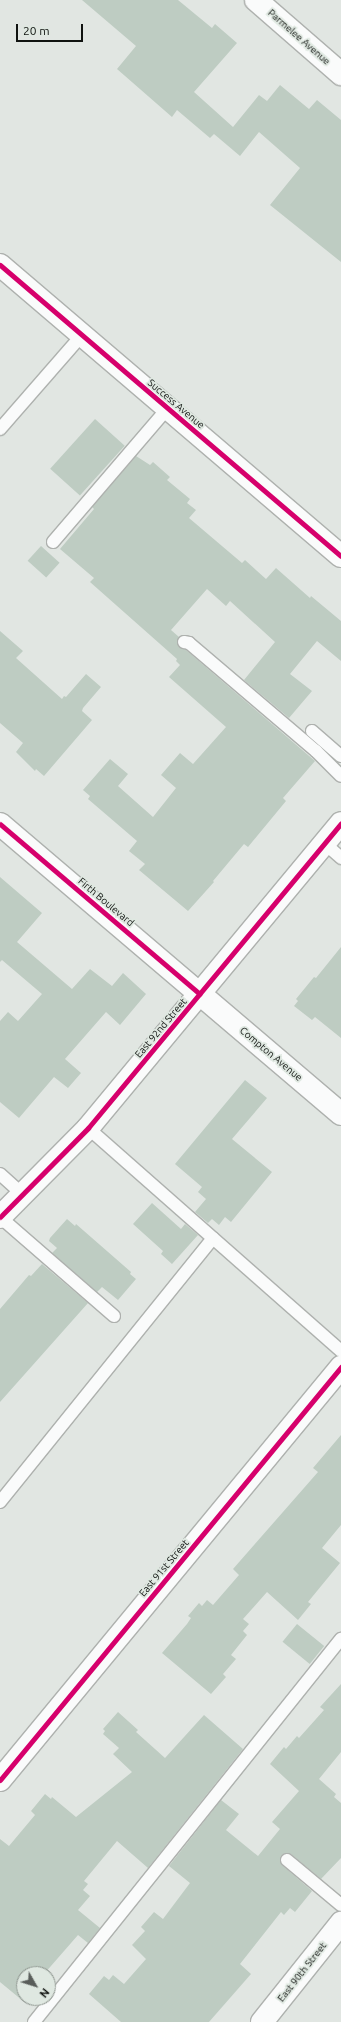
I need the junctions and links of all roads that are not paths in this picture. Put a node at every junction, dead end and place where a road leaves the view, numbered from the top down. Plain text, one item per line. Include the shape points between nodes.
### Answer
1 (256, 0) edge
2 (341, 74) edge
3 (0, 265) edge
4 (82, 335) junction
5 (167, 409) junction
6 (0, 429) edge
7 (53, 542) dead end
8 (341, 556) edge
9 (184, 642) dead end
10 (312, 731) dead end
11 (341, 756) edge
12 (341, 776) edge
13 (341, 823) edge
14 (0, 824) edge
15 (324, 843) junction
16 (341, 858) edge
17 (200, 994) junction
18 (341, 1114) edge
19 (88, 1128) junction
20 (0, 1174) edge
21 (23, 1194) junction
22 (0, 1217) edge
23 (213, 1238) junction
24 (114, 1316) dead end
25 (341, 1351) edge
26 (341, 1367) edge
27 (0, 1502) edge
28 (341, 1639) edge
29 (0, 1780) edge
30 (287, 1860) dead end
31 (341, 1905) edge
32 (341, 1923) edge
33 (34, 2022) edge
34 (262, 2022) edge

1 - 2 street, Parmelee Avenue
3 - 4 street, Success Avenue
4 - 5 street, Success Avenue
4 - 6 lane
5 - 7 lane
5 - 8 street, Success Avenue
9 - 12 lane via 189,642 316,751
10 - 11 lane
13 - 15 street, East 92nd Street
14 - 17 street, Firth Boulevard
15 - 16 lane
15 - 17 street, East 92nd Street
17 - 18 street, Compton Avenue
17 - 19 street, East 92nd Street
19 - 21 street, East 92nd Street
19 - 23 lane
20 - 21 lane
21 - 22 street, East 92nd Street
22 - 24 lane
23 - 25 lane
23 - 27 lane
26 - 29 street, East 91st Street
28 - 33 lane
30 - 31 lane
32 - 34 street, East 90th Street

